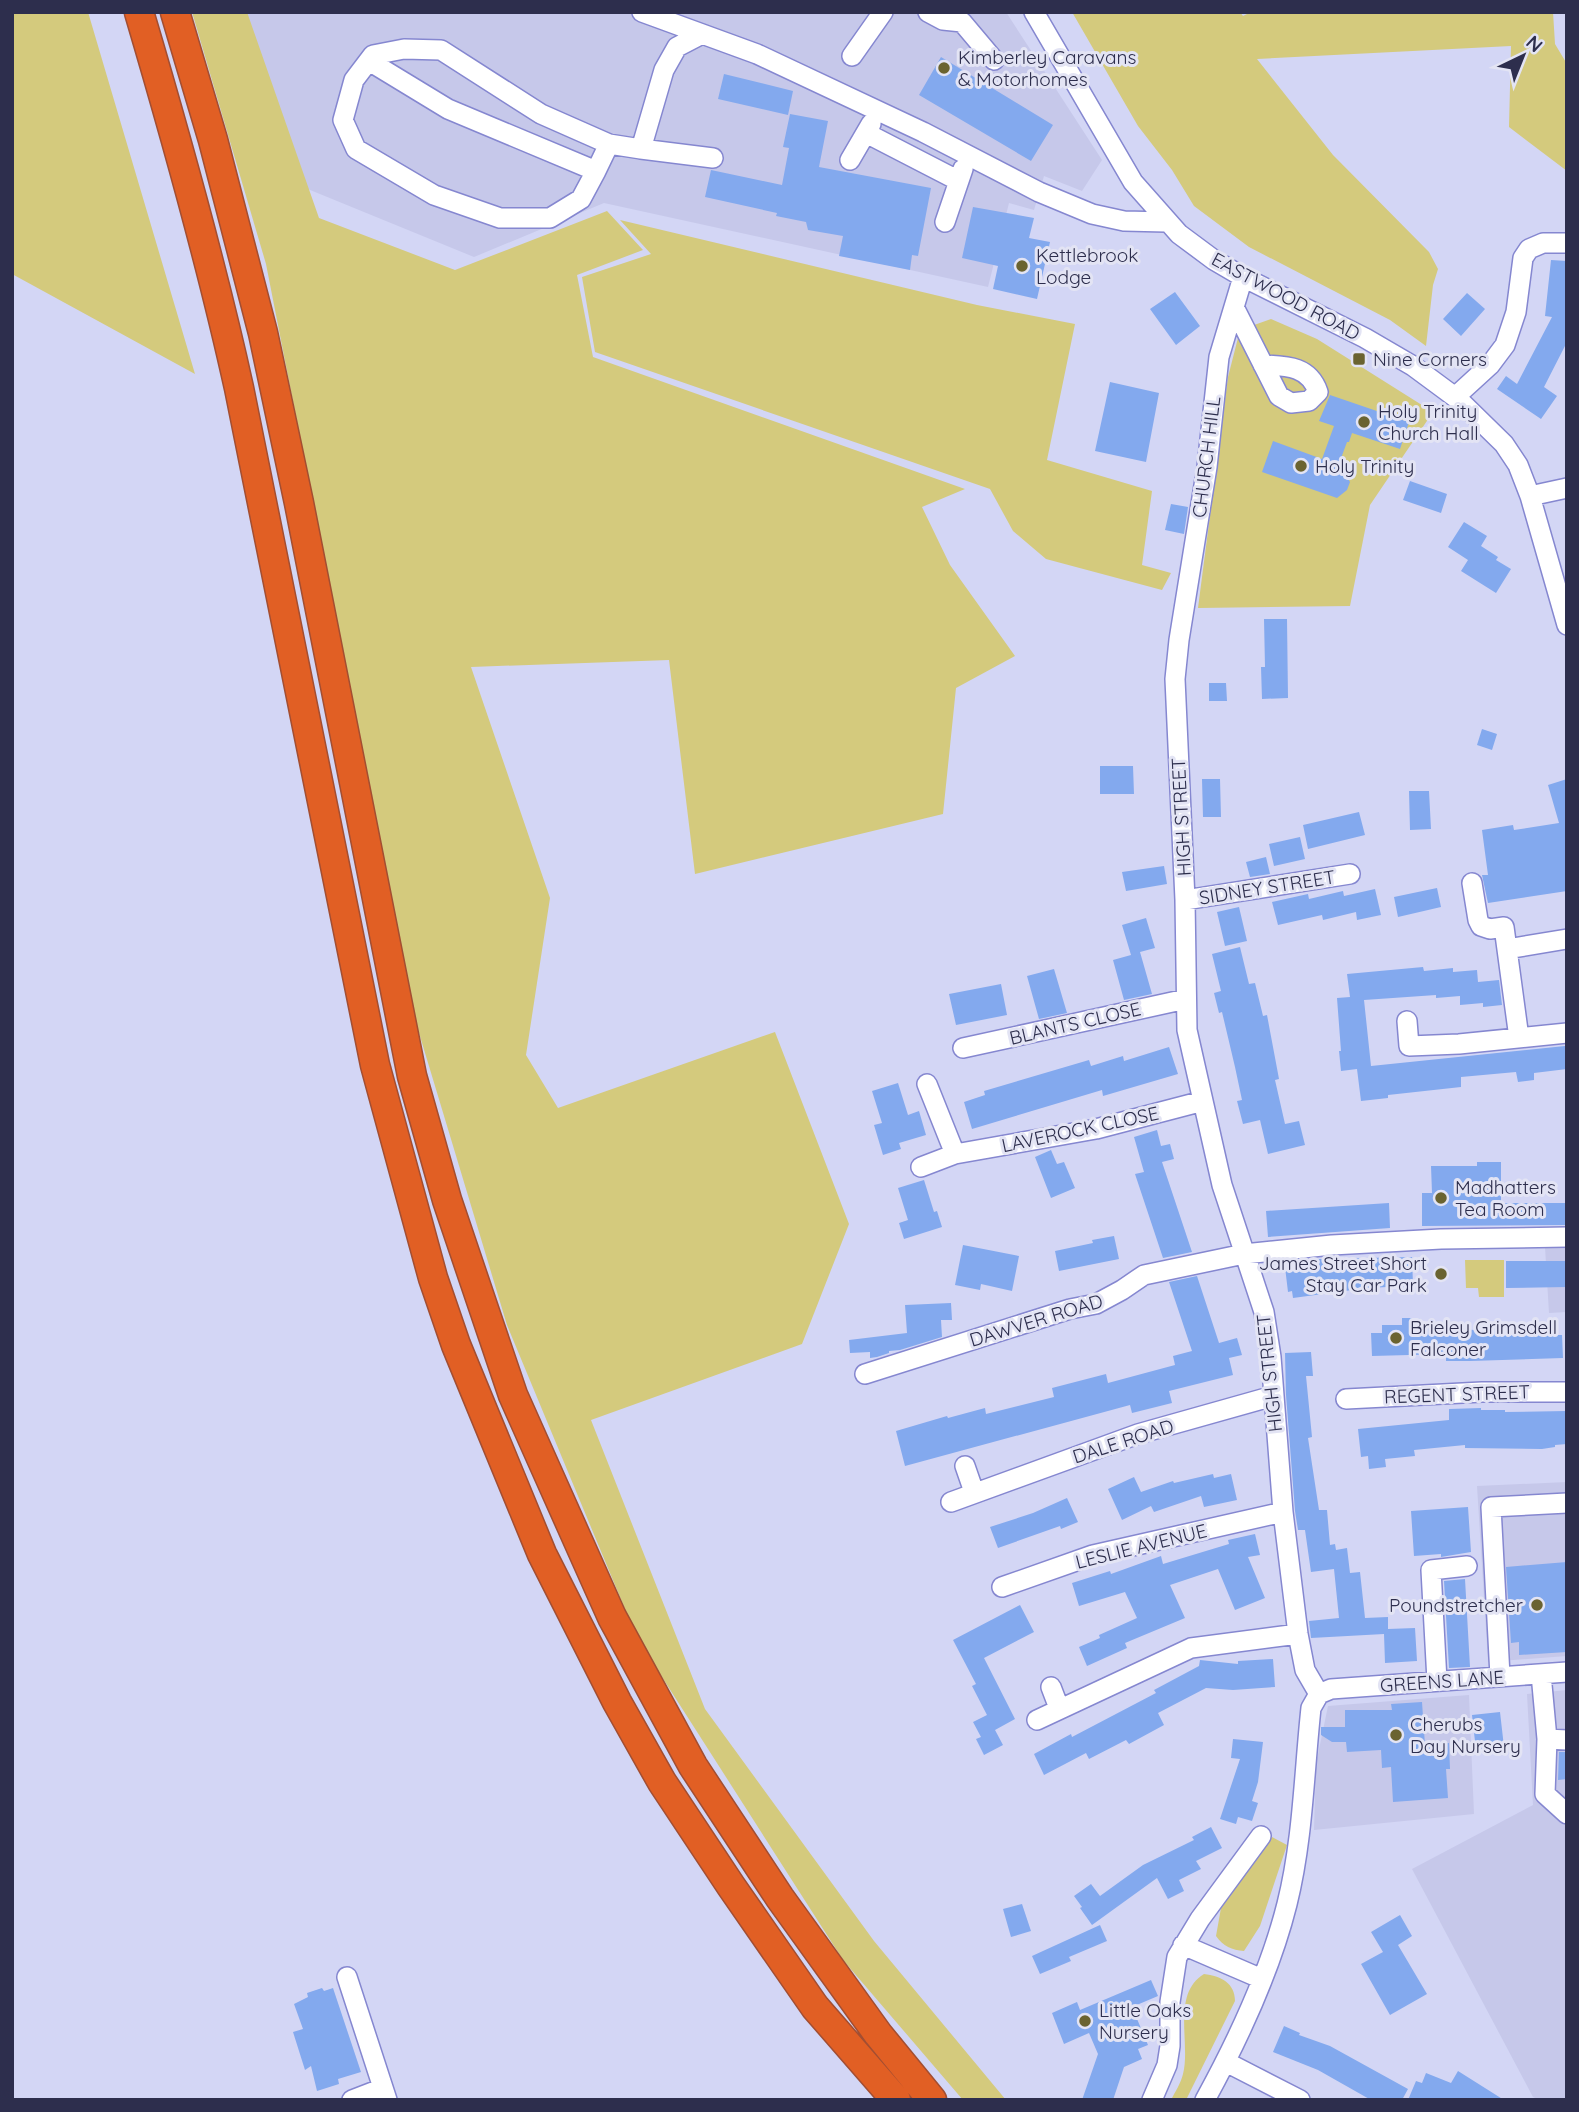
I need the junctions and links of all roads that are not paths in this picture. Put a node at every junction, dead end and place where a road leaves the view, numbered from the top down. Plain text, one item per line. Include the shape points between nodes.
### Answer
1 (139, 12) edge
2 (175, 12) edge
3 (642, 12) edge
4 (883, 12) edge
5 (928, 12) edge
6 (1034, 12) edge
7 (702, 34) junction
8 (852, 56) dead end
9 (995, 60) dead end
10 (369, 61) junction
11 (879, 111) junction
12 (866, 133) junction
13 (609, 144) junction
14 (640, 149) junction
15 (968, 155) junction
16 (713, 159) dead end
17 (850, 160) dead end
18 (596, 172) junction
19 (959, 180) junction
20 (945, 222) dead end
21 (1166, 222) junction
22 (1567, 243) edge
23 (1243, 277) junction
24 (1234, 307) junction
25 (1263, 365) dead end
26 (1455, 397) junction
27 (1567, 488) edge
28 (1530, 496) junction
29 (1567, 625) edge
30 (1179, 639) joint
31 (1350, 874) dead end
32 (1472, 883) dead end
33 (1185, 901) junction
34 (1567, 939) edge
35 (1507, 949) junction
36 (1186, 999) junction
37 (1407, 1021) dead end
38 (1567, 1033) edge
39 (1519, 1038) junction
40 (963, 1048) dead end
41 (927, 1084) dead end
42 (1203, 1101) junction
43 (956, 1154) junction
44 (920, 1167) dead end
45 (1567, 1237) edge
46 (1244, 1254) junction
47 (865, 1374) dead end
48 (1567, 1392) edge
49 (1273, 1396) junction
50 (1346, 1399) dead end
51 (965, 1466) dead end
52 (974, 1492) junction
53 (951, 1502) dead end
54 (1567, 1503) edge
55 (1283, 1512) junction
56 (1467, 1566) dead end
57 (1002, 1587) dead end
58 (1298, 1634) junction
59 (1567, 1672) edge
60 (1542, 1674) junction
61 (1500, 1676) junction
62 (1437, 1681) junction
63 (1051, 1687) dead end
64 (1319, 1694) junction
65 (1059, 1708) junction
66 (1037, 1720) dead end
67 (1546, 1739) junction
68 (1567, 1740) edge
69 (1567, 1814) edge
70 (1261, 1836) dead end
71 (1183, 1945) junction
72 (347, 1978) dead end
73 (1262, 1979) junction
74 (1226, 2062) junction
75 (385, 2094) edge
76 (352, 2100) edge
77 (896, 2100) edge
78 (932, 2100) edge
79 (1152, 2100) edge
80 (1205, 2100) edge
81 (1300, 2100) edge

1 - 77 highway via 189,182 239,387 375,1065 456,1345 542,1554 662,1782 815,2007
2 - 78 highway via 262,333 412,1076 447,1200 513,1395 612,1617 693,1766 780,1898
3 - 7 street
4 - 8 street
5 - 9 street via 962,22
6 - 21 street, EASTWOOD ROAD via 1121,164
7 - 11 street via 757,54
7 - 14 street via 677,47 664,70
10 - 13 street via 373,55 404,49 441,50 541,114
10 - 18 street via 448,109
10 - 18 street via 354,80 343,120 356,149 433,195 500,218 550,218 581,199
11 - 12 street
11 - 15 street
12 - 17 street
12 - 19 street
13 - 14 street
13 - 18 street
14 - 16 street
15 - 19 street
15 - 21 street via 1092,214 1124,221
19 - 20 street
21 - 23 street, EASTWOOD ROAD
22 - 26 street via 1544,243 1529,249 1523,258 1516,312 1505,345
23 - 24 street, CHURCH HILL
23 - 26 street, EASTWOOD ROAD via 1365,338
24 - 25 street
24 - 30 street, CHURCH HILL via 1219,356 1208,467
26 - 28 street, EASTWOOD ROAD via 1504,444 1519,465
27 - 28 street
28 - 29 street, EASTWOOD ROAD
30 - 33 street, HIGH STREET via 1175,679
31 - 33 street, SIDNEY STREET
32 - 35 street via 1481,926 1504,927
33 - 36 street, HIGH STREET
34 - 35 street
35 - 39 street
36 - 40 street, BLANTS CLOSE
36 - 42 street, HIGH STREET via 1187,1030
37 - 39 street via 1409,1046
38 - 39 street
41 - 43 street
42 - 43 street, LAVEROCK CLOSE via 1096,1129
42 - 46 street, HIGH STREET
43 - 44 street, LAVEROCK CLOSE
45 - 46 street, DAWVER ROAD via 1441,1239
46 - 47 street, DAWVER ROAD via 1144,1275 1096,1304
46 - 49 street, HIGH STREET via 1264,1312
48 - 50 street, REGENT STREET via 1482,1391
49 - 52 street, DALE ROAD via 1138,1434
49 - 55 street, HIGH STREET
51 - 52 street
52 - 53 street, DALE ROAD
54 - 61 street via 1491,1507
55 - 57 street, LESLIE AVENUE via 1093,1555
55 - 58 street, HIGH STREET
56 - 62 street via 1431,1570
58 - 64 street, HIGH STREET via 1305,1670
58 - 65 street via 1191,1648
59 - 60 street, GREENS LANE
60 - 61 street, GREENS LANE
60 - 67 street
61 - 62 street, GREENS LANE
62 - 64 street, GREENS LANE via 1331,1689
63 - 65 street
64 - 73 street via 1311,1708 1300,1839 1287,1904
65 - 66 street
67 - 68 street
67 - 69 street via 1545,1794
70 - 71 street
71 - 73 street
71 - 79 street via 1170,2002 1167,2065
72 - 75 street
73 - 74 street
74 - 80 street
74 - 81 street
75 - 76 street

